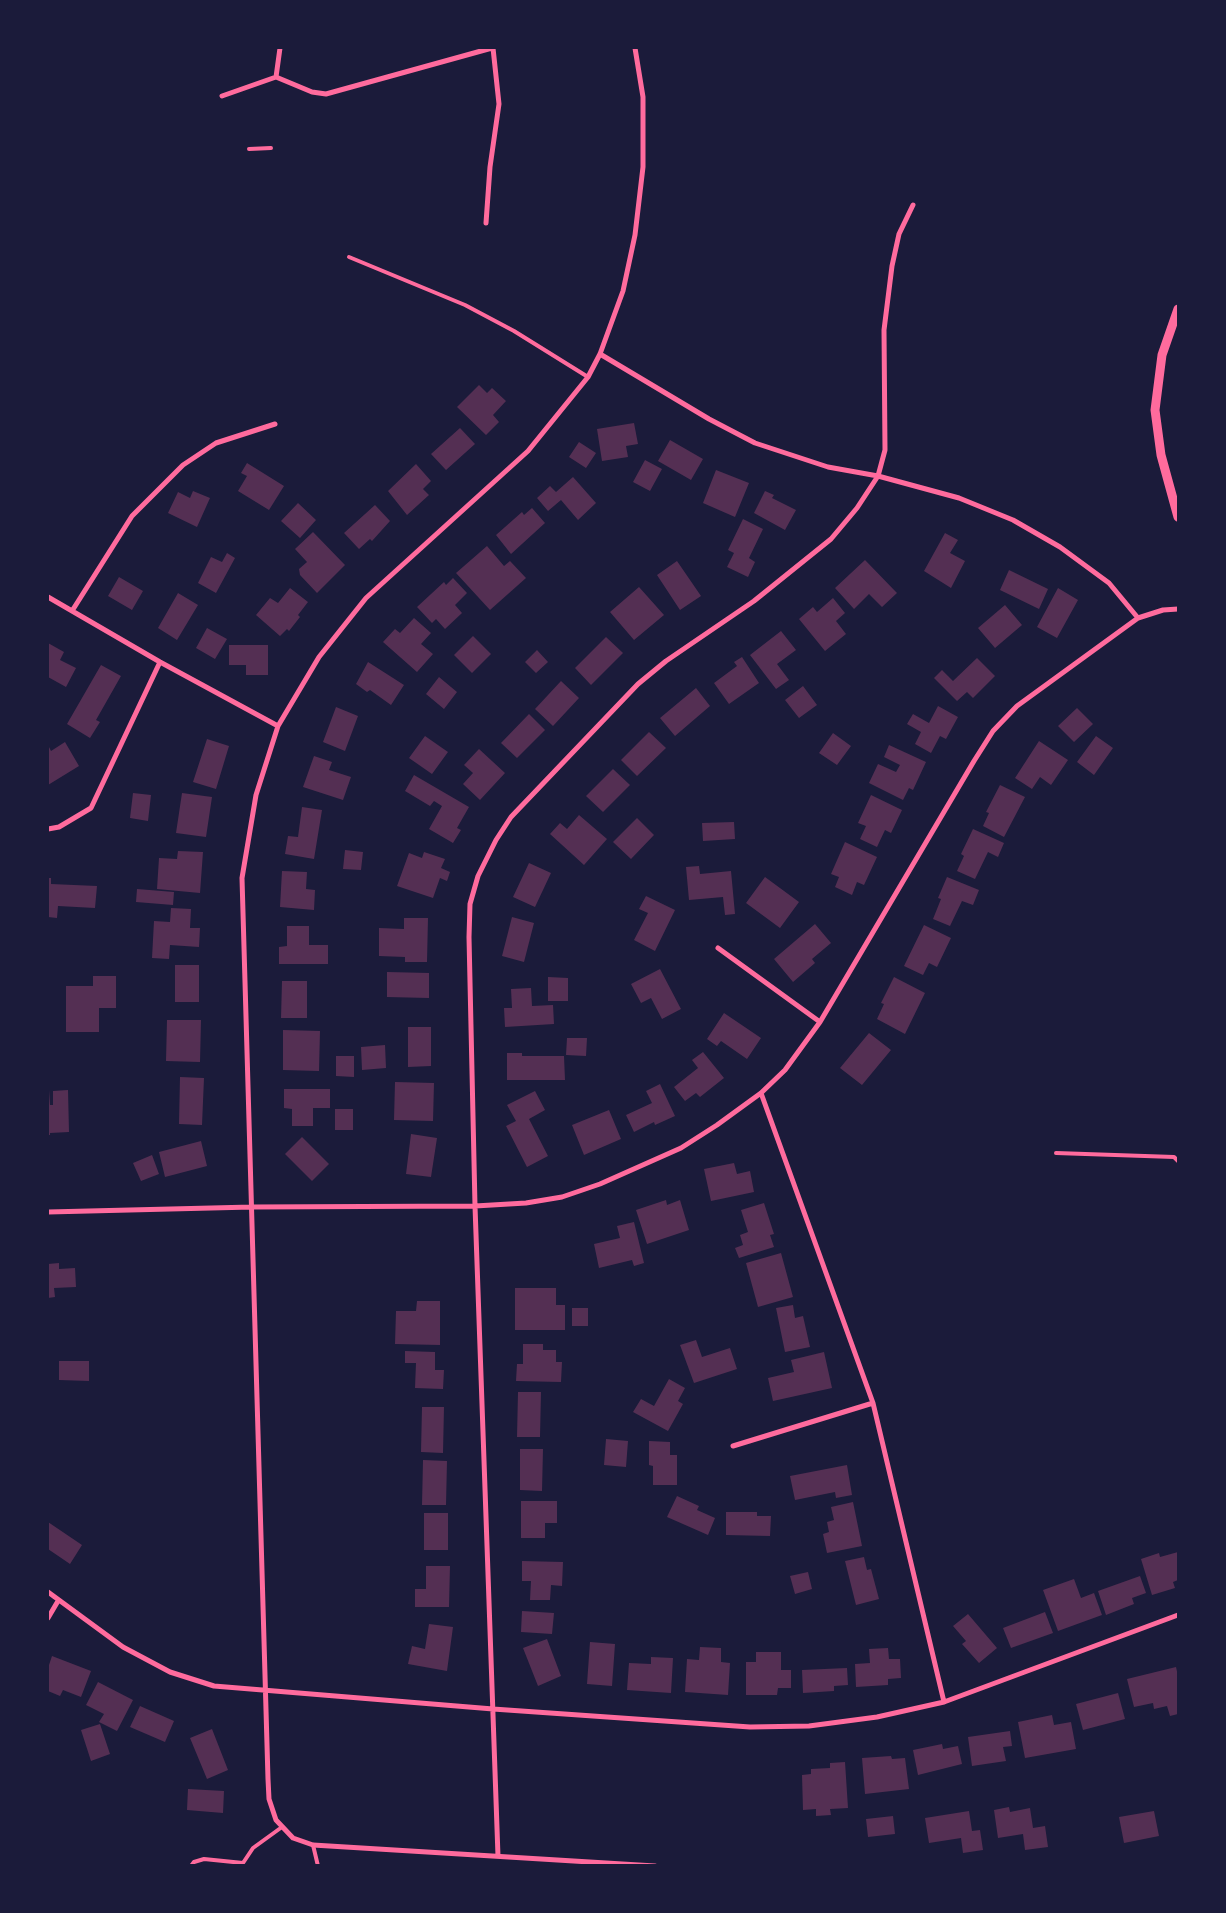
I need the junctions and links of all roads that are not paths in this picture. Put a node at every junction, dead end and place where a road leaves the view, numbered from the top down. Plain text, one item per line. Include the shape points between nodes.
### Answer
1 (280, 48) edge
2 (492, 48) edge
3 (635, 48) edge
4 (276, 77) junction
5 (222, 96) dead end
6 (249, 148) dead end
7 (271, 148) dead end
8 (913, 205) dead end
9 (486, 222) dead end
10 (348, 257) dead end
11 (1178, 310) edge
12 (600, 354) junction
13 (588, 377) junction
14 (275, 424) dead end
15 (878, 476) junction
16 (1178, 518) edge
17 (48, 597) edge
18 (1178, 609) edge
19 (72, 611) junction
20 (1138, 618) junction
21 (160, 662) junction
22 (278, 726) junction
23 (48, 829) edge
24 (718, 948) dead end
25 (820, 1022) junction
26 (761, 1093) junction
27 (1056, 1153) dead end
28 (1178, 1161) edge
29 (475, 1206) junction
30 (252, 1207) junction
31 (48, 1212) edge
32 (873, 1403) junction
33 (732, 1446) dead end
34 (48, 1592) edge
35 (58, 1601) junction
36 (1178, 1615) edge
37 (48, 1618) edge
38 (266, 1691) junction
39 (944, 1702) junction
40 (493, 1709) junction
41 (282, 1826) junction
42 (313, 1844) junction
43 (498, 1856) junction
44 (243, 1864) edge
45 (191, 1866) edge
46 (318, 1866) edge
47 (655, 1866) edge

1 - 4 street
2 - 4 street via 326,94 312,92
2 - 9 street via 499,104
3 - 12 street via 643,97 643,167 635,235 623,291
4 - 5 street
6 - 7 lane
8 - 15 street via 899,234 892,266 884,330 885,450
10 - 13 lane via 465,305
11 - 16 street via 1162,355 1155,410 1161,455
12 - 13 street
12 - 15 street via 755,443 828,468
13 - 22 street via 528,451 366,598 320,657
14 - 19 street via 216,443 183,465 132,516
15 - 20 street via 959,498 1013,520 1060,547 1109,583
15 - 29 street via 857,508 830,539 754,601 638,684 512,816 496,840 478,876 468,937
17 - 19 street
18 - 20 street
19 - 21 street
20 - 25 street via 1017,706 994,732
21 - 22 street
21 - 23 street via 91,808 60,827
22 - 30 street via 256,795 242,878
24 - 25 street
25 - 26 street via 785,1070
26 - 29 street via 681,1148 600,1184 562,1197
26 - 32 street
27 - 28 lane via 1174,1158
29 - 30 street
29 - 40 street
30 - 31 street
30 - 38 street
32 - 33 street
32 - 39 street
34 - 35 street
35 - 37 street
35 - 38 street via 122,1647 170,1672 214,1686
36 - 39 street
38 - 40 street
38 - 41 street via 269,1799 276,1820
39 - 40 street via 877,1717 809,1726 750,1727
40 - 43 street
41 - 42 street via 293,1838
41 - 44 lane via 253,1848
42 - 43 street
42 - 46 lane
43 - 47 street
44 - 45 lane via 204,1859

